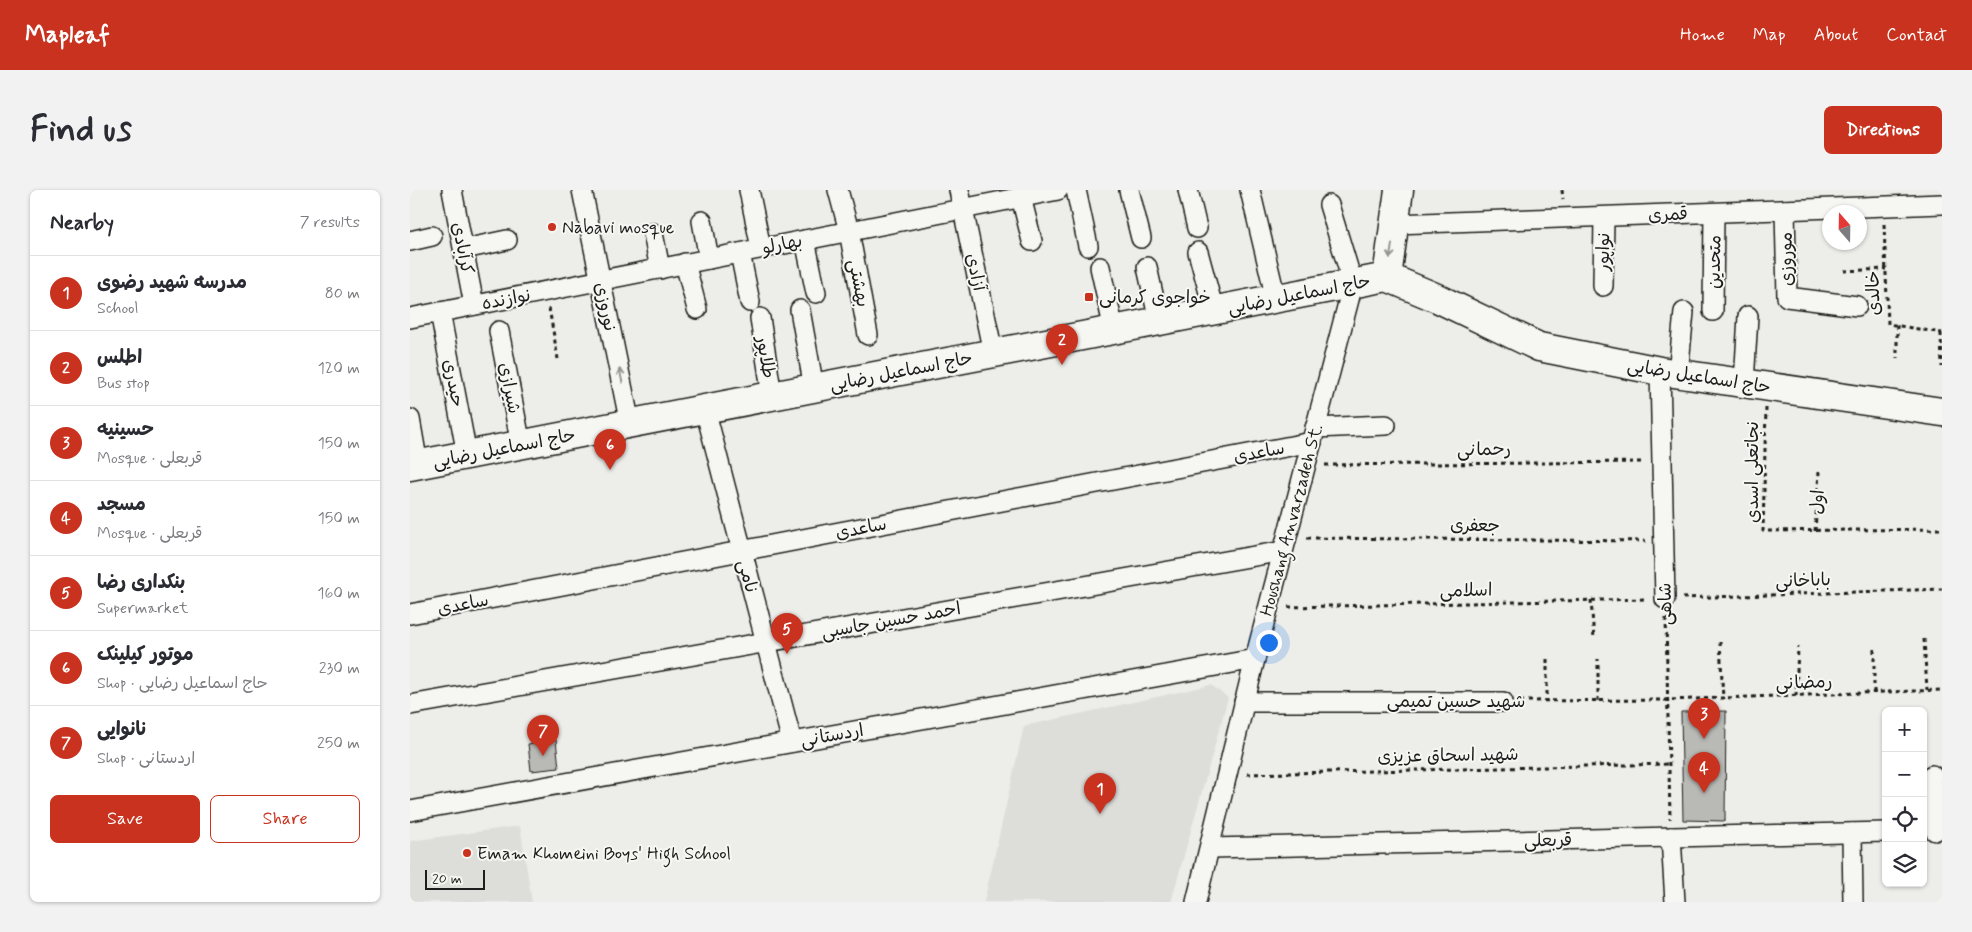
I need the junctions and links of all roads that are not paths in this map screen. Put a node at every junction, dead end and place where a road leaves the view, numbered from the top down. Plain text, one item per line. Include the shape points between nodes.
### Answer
1 (452, 190) edge
2 (582, 190) edge
3 (749, 190) edge
4 (838, 190) edge
5 (959, 190) edge
6 (1058, 190) edge
7 (1076, 190) edge
8 (1129, 190) edge
9 (1188, 190) edge
10 (1250, 190) edge
11 (1399, 190) edge
12 (1021, 197) junction
13 (1942, 204) edge
14 (1329, 205) dead end
15 (963, 208) junction
16 (1785, 210) junction
17 (1714, 213) junction
18 (1604, 217) junction
19 (702, 221) dead end
20 (1394, 224) junction
21 (1197, 228) dead end
22 (849, 231) junction
23 (653, 233) dead end
24 (432, 236) dead end
25 (1141, 238) dead end
26 (410, 240) edge
27 (507, 240) dead end
28 (805, 240) junction
29 (1032, 241) dead end
30 (1088, 246) dead end
31 (761, 248) junction
32 (464, 249) junction
33 (1198, 252) dead end
34 (740, 253) junction
35 (709, 259) junction
36 (685, 264) junction
37 (1100, 267) dead end
38 (1146, 267) dead end
39 (660, 268) junction
40 (1387, 277) junction
41 (601, 280) junction
42 (1353, 284) junction
43 (1603, 286) dead end
44 (816, 293) dead end
45 (1276, 299) junction
46 (750, 302) dead end
47 (474, 305) junction
48 (1856, 306) dead end
49 (697, 309) dead end
50 (800, 310) dead end
51 (1214, 311) junction
52 (1713, 311) dead end
53 (440, 312) junction
54 (1684, 312) dead end
55 (1748, 316) dead end
56 (410, 318) edge
57 (760, 318) dead end
58 (1159, 321) junction
59 (1114, 330) junction
60 (499, 331) dead end
61 (868, 335) dead end
62 (993, 353) junction
63 (1669, 372) junction
64 (1755, 385) junction
65 (814, 388) junction
66 (772, 396) junction
67 (705, 409) junction
68 (1942, 412) edge
69 (410, 419) edge
70 (630, 424) junction
71 (1386, 425) dead end
72 (1314, 435) junction
73 (521, 445) junction
74 (467, 455) junction
75 (414, 465) edge
76 (1285, 544) junction
77 (742, 550) junction
78 (1665, 599) road end
79 (410, 614) edge
80 (767, 642) junction
81 (1255, 659) junction
82 (1244, 702) junction
83 (1503, 702) road end
84 (410, 705) edge
85 (792, 742) junction
86 (1932, 775) dead end
87 (410, 811) edge
88 (1933, 831) edge
89 (1882, 832) edge
90 (1852, 833) junction
91 (1671, 837) junction
92 (1210, 848) junction
93 (1196, 902) edge
94 (1675, 902) edge
95 (1853, 902) edge

1 - 32 street, کرآبادی
2 - 41 street, نوروزی
3 - 31 street
4 - 22 street, بهشتی
5 - 15 street, آزادی
6 - 12 street, بهارلو
7 - 30 street
8 - 25 street
9 - 21 street
10 - 45 street
11 - 20 main road
12 - 15 street, بهارلو
12 - 29 street
13 - 16 street, قمری
14 - 42 street
15 - 22 street, بهارلو
15 - 62 street, آزادی
16 - 17 street, قمری
16 - 48 street, موروزی via 1787,298
17 - 18 street, قمری
17 - 52 street, متحدین
18 - 20 street, قمری
18 - 43 street, نواپور
19 - 35 street
20 -> 40 main road
22 - 28 street, بهارلو
22 - 61 street, بهشتی
23 - 39 street
24 - 26 street
27 - 32 street
28 - 31 street, بهارلو
28 - 44 street
31 - 34 street, بهارلو
32 - 47 street, کرآبادی
33 - 51 street
34 - 35 street, بهارلو
34 - 46 street
35 - 36 street, بهارلو
36 - 39 street, بهارلو
36 - 49 street
37 - 59 street
38 - 58 street
39 - 41 street, بهارلو
40 - 42 main road, حاج اسماعیل رضایی
40 - 63 main road, حاج اسماعیل رضایی via 1539,346
41 - 47 street, نوازنده
70 -> 41 street, نوروزی
42 - 45 main road, حاج اسماعیل رضایی
42 - 72 street, Houshang Anvarzadeh St.
45 - 51 main road, حاج اسماعیل رضایی
47 - 53 street, نوازنده
50 - 65 street
51 - 58 main road, حاج اسماعیل رضایی
53 - 56 street, نوازنده
53 - 74 street, حیدری
54 - 63 street, شاهی
55 - 64 street
57 - 66 street, طلاپور
58 - 59 main road, حاج اسماعیل رضایی
59 - 62 main road, حاج اسماعیل رضایی
60 - 73 street, شیرازی
62 - 65 main road, حاج اسماعیل رضایی
63 - 64 main road, حاج اسماعیل رضایی
63 - 78 street, شاهی via 1662,462
64 - 68 main road, حاج اسماعیل رضایی
65 - 66 main road, حاج اسماعیل رضایی
66 - 67 main road, حاج اسماعیل رضایی
67 - 70 main road, حاج اسماعیل رضایی
67 - 77 street, نامی
69 - 75 street
70 - 73 main road, حاج اسماعیل رضایی
71 - 72 street, ساعدی
72 - 76 street, Houshang Anvarzadeh St.
72 - 77 street, ساعدی
73 - 74 main road, حاج اسماعیل رضایی
74 - 75 main road, حاج اسماعیل رضایی
76 - 80 street, احمد حسین جاسبی
76 - 81 street, Houshang Anvarzadeh St.
77 - 79 street, ساعدی
77 - 80 street, نامی
80 - 84 street, احمد حسین جاسبی
80 - 85 street, نامی
81 - 82 street, Houshang Anvarzadeh St.
81 - 85 street, اردستانی
82 - 83 street, شهید حسین تمیمی
82 - 92 street, Houshang Anvarzadeh St.
85 - 87 street, اردستانی
86 - 88 street
89 - 90 street, قربعلی
90 - 91 street, قربعلی
90 - 95 street
91 - 92 street, قربعلی
91 - 94 street
92 - 93 street, Houshang Anvarzadeh St.

